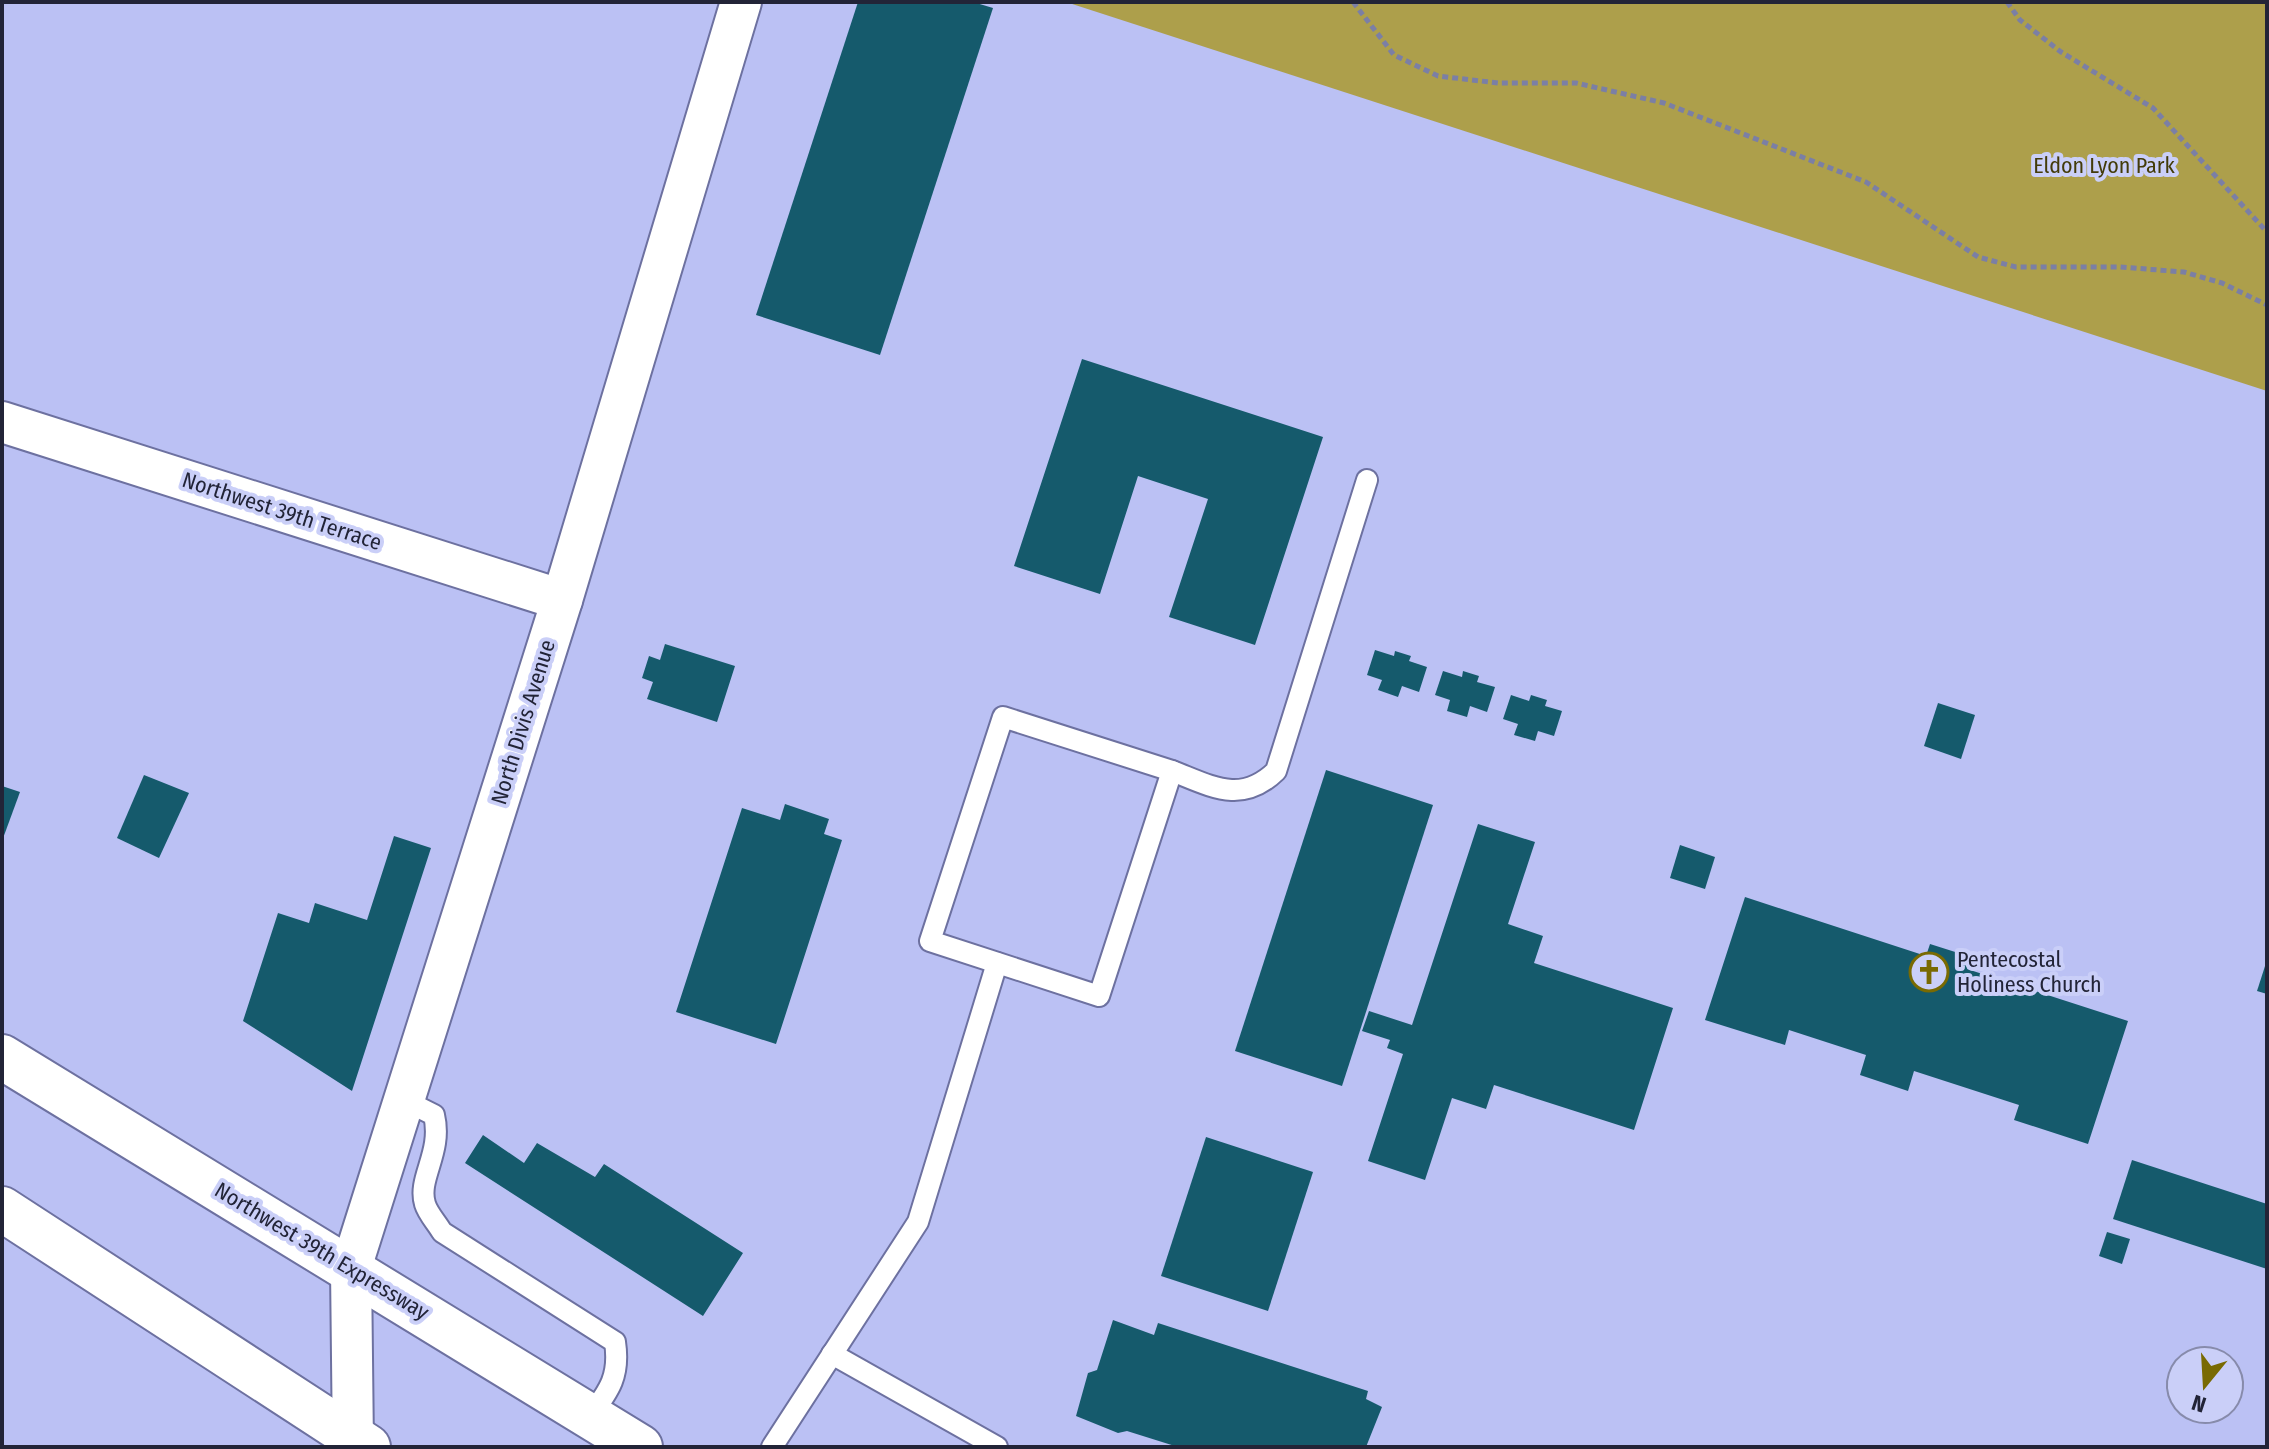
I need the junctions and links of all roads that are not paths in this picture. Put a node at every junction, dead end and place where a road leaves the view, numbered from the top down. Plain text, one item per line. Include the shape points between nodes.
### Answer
1 (741, 2) edge
2 (2, 422) edge
3 (1367, 480) dead end
4 (562, 600) junction
5 (1172, 771) junction
6 (997, 963) junction
7 (2, 1057) edge
8 (404, 1100) junction
9 (2, 1209) edge
10 (351, 1268) junction
11 (832, 1354) junction
12 (590, 1416) junction
13 (359, 1444) edge
14 (640, 1447) edge
15 (772, 1447) edge
16 (997, 1447) edge

1 - 4 street, North Divis Avenue
2 - 4 street, Northwest 39th Terrace
3 - 5 lane via 1276,771 1261,786 1233,790
4 - 8 street, North Divis Avenue
5 - 6 lane via 1099,996
5 - 6 lane via 1003,717 930,941
6 - 11 lane via 918,1222
7 - 10 highway, Northwest 39th Expressway
8 - 10 street, North Divis Avenue
8 - 12 lane via 434,1115 439,1136 423,1191 425,1207 442,1232 615,1342 618,1366 612,1388
9 - 13 highway
10 - 12 highway, Northwest 39th Expressway
10 - 13 street, North Divis Avenue
11 - 15 lane
11 - 16 lane
12 - 14 highway, Northwest 39th Expressway

